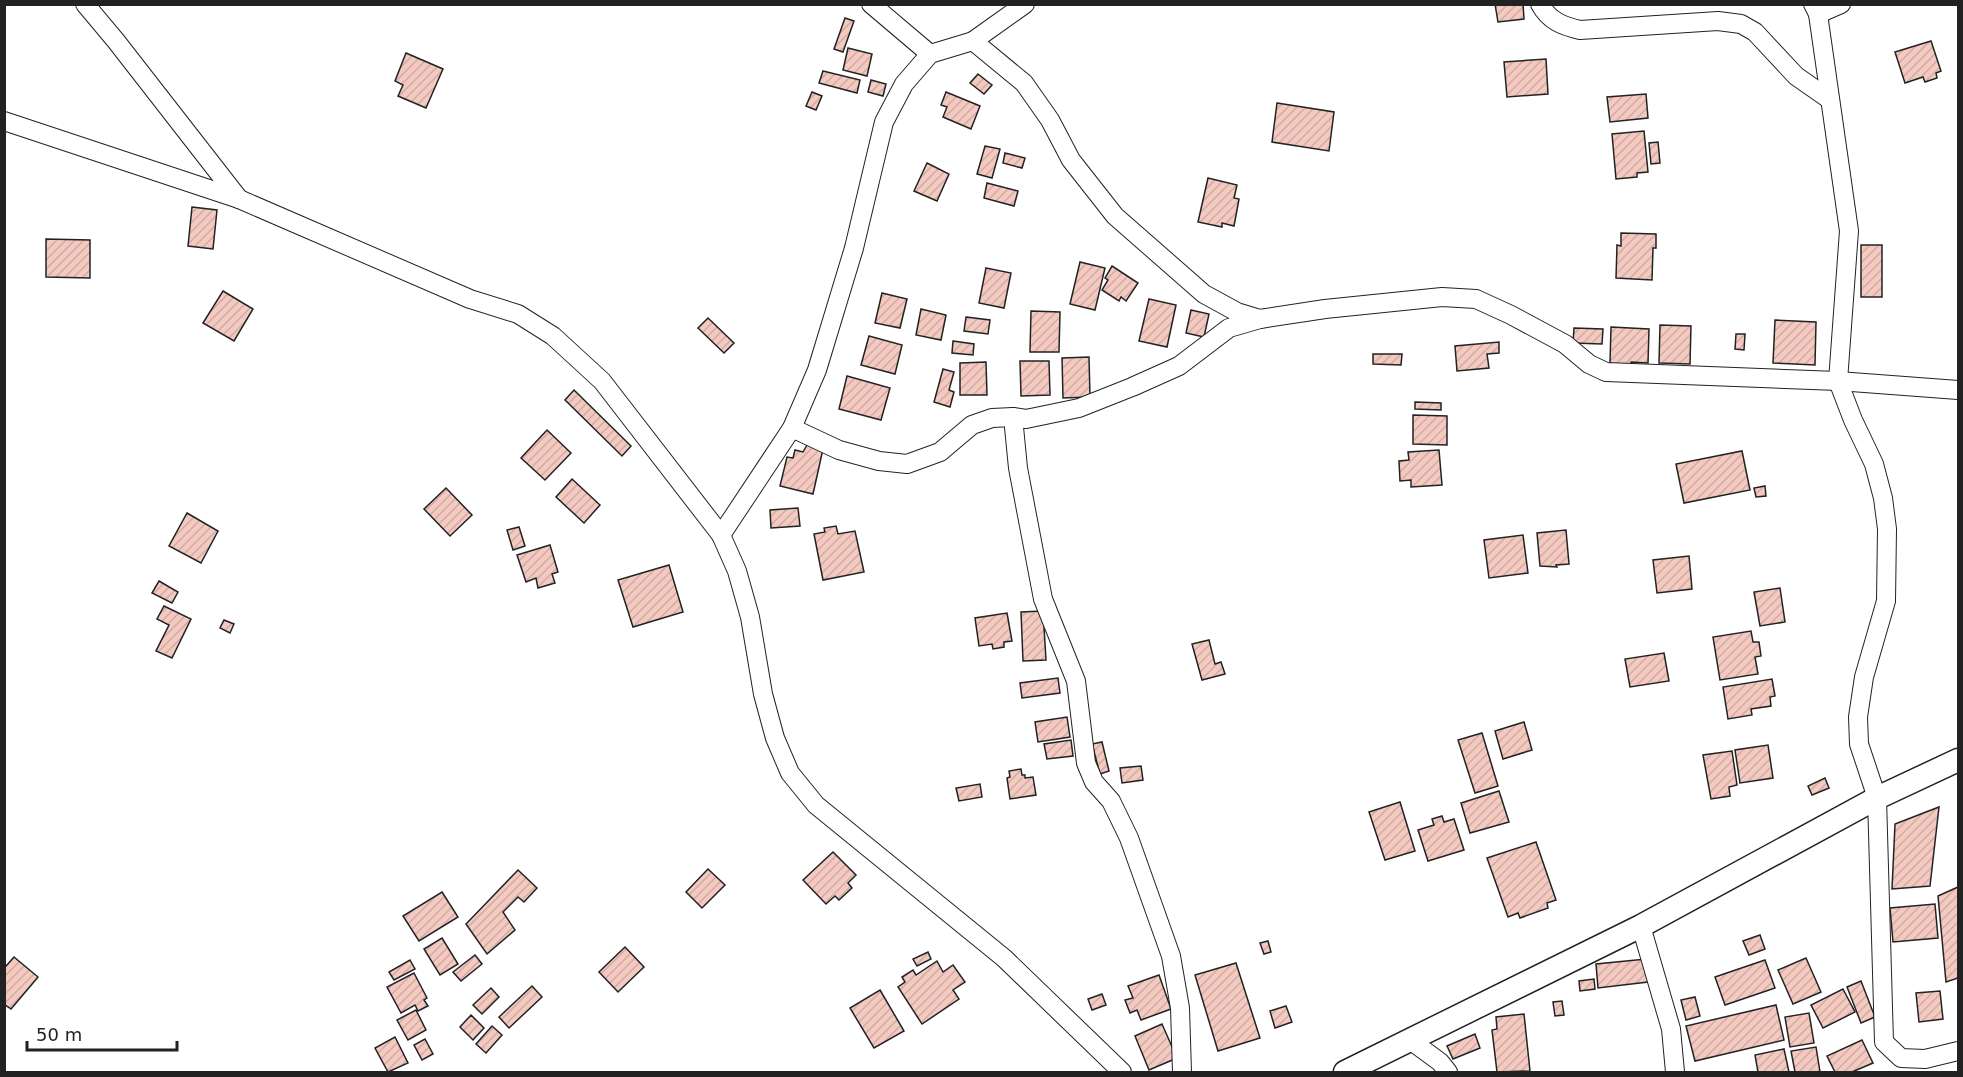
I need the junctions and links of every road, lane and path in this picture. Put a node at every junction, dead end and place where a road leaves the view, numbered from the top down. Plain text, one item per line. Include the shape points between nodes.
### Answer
1 (85, 4) edge
2 (871, 4) edge
3 (1025, 4) edge
4 (1540, 4) edge
5 (1841, 4) edge
6 (1815, 9) edge
7 (973, 40) junction
8 (930, 54) junction
9 (1829, 99) junction
10 (4, 121) edge
11 (239, 199) junction
12 (1260, 319) junction
13 (1838, 381) junction
14 (1959, 390) edge
15 (1013, 417) junction
16 (792, 428) junction
17 (721, 535) junction
18 (1959, 760) edge
19 (1877, 798) junction
20 (1641, 926) junction
21 (1410, 1040) junction
22 (1959, 1050) edge
23 (1122, 1072) edge
24 (1182, 1072) edge
25 (1345, 1072) edge
26 (1448, 1072) edge
27 (1675, 1072) edge

1 - 11 street
2 - 8 street
3 - 7 street
4 - 9 street via 1545,15 1563,26 1580,30 1718,21 1741,24 1755,32 1796,76
5 - 6 street
6 - 9 street
7 - 8 street
7 - 12 street via 1024,83 1071,160 1115,216 1204,294
8 - 16 street via 904,84 884,122 817,370
9 - 13 street via 1849,231
10 - 11 street
11 - 17 street via 470,299 518,314 554,336 602,381
12 - 13 street via 1442,297 1476,299 1565,344 1606,372
12 - 15 street via 1229,328 1179,366 1132,387 1079,408 1026,419
13 - 14 street
13 - 19 street via 1874,464 1887,529 1886,601 1864,676 1858,717 1859,744
15 - 16 street via 992,418 972,425 940,452 907,464 838,450
15 - 24 street via 1018,468 1043,599 1076,681 1086,763 1129,838 1171,956 1180,1008
16 - 17 street
17 - 23 street via 737,571 750,617 763,694 790,774 816,805 1004,958
18 - 19 street
19 - 20 street
19 - 22 street via 1884,1042 1901,1058 1925,1059
20 - 21 street
20 - 27 street via 1671,1029
21 - 25 street
21 - 26 street

